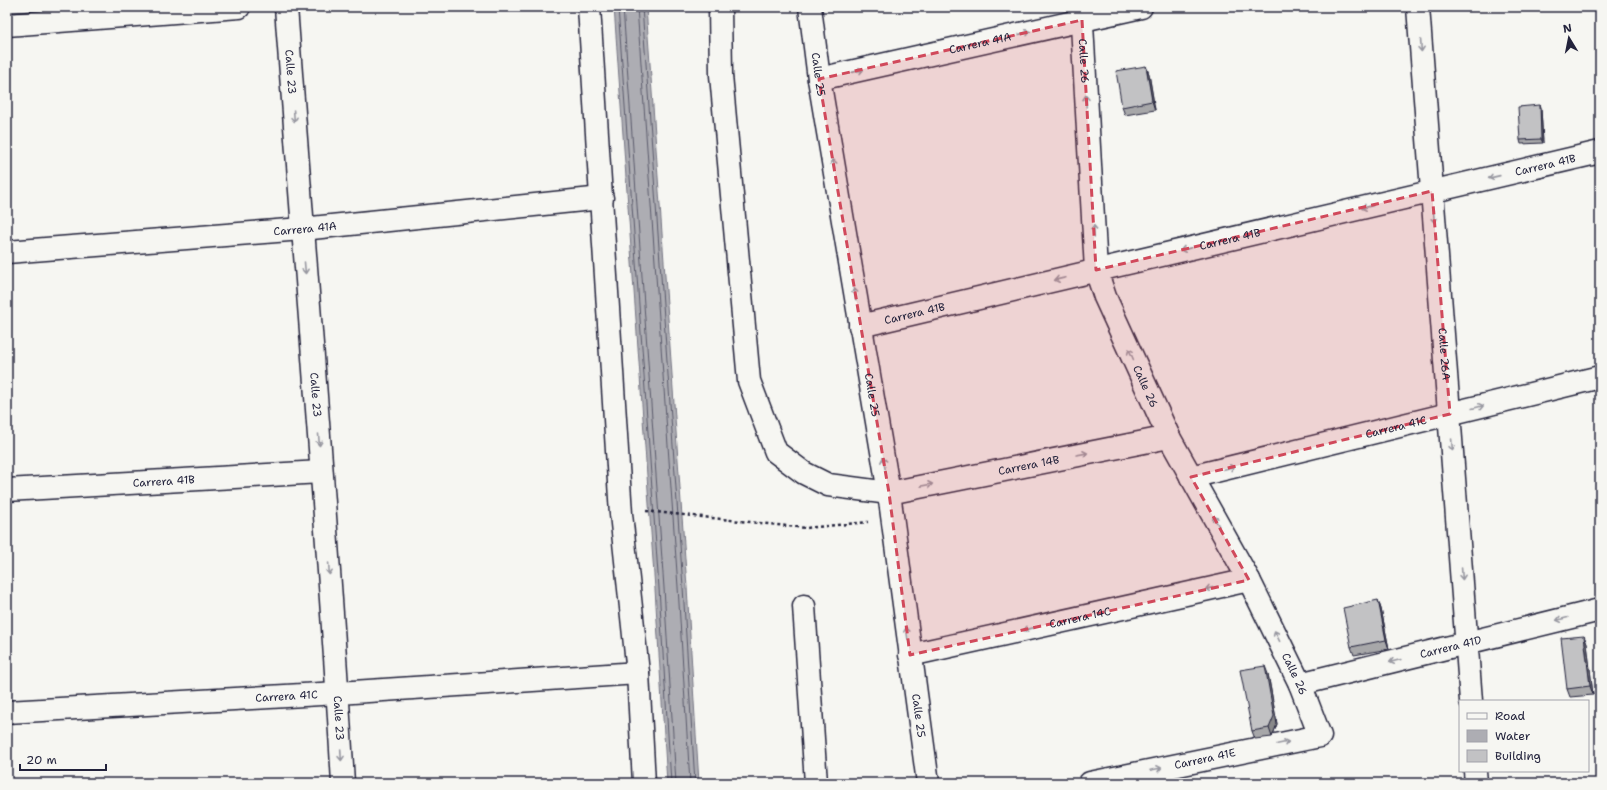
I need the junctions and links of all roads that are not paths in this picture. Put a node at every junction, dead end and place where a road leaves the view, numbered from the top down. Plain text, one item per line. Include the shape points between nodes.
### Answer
1 (239, 7) edge
2 (286, 7) edge
3 (589, 7) edge
4 (720, 7) edge
5 (810, 7) edge
6 (1141, 7) edge
7 (1418, 7) edge
8 (1081, 14) edge
9 (7, 25) edge
10 (820, 79) junction
11 (1600, 152) edge
12 (1432, 191) junction
13 (602, 198) junction
14 (302, 229) junction
15 (7, 252) edge
16 (1096, 270) junction
17 (860, 326) junction
18 (1600, 378) edge
19 (1450, 414) junction
20 (1169, 437) junction
21 (322, 472) junction
22 (1191, 477) junction
23 (7, 490) edge
24 (889, 493) junction
25 (1249, 580) junction
26 (804, 606) dead end
27 (1600, 610) edge
28 (1467, 643) junction
29 (910, 655) junction
30 (638, 673) junction
31 (1300, 684) junction
32 (338, 693) junction
33 (1471, 700) edge
34 (7, 712) edge
35 (1320, 736) joint
36 (1476, 772) edge
37 (343, 783) edge
38 (644, 783) edge
39 (816, 783) edge
40 (928, 783) edge
41 (1090, 783) edge
42 (1476, 783) edge

1 - 9 street
2 -> 14 street, Calle 23
3 - 13 street
4 - 24 street, Carrera 14B via 721,75 749,381 776,452 804,473 828,485
5 - 10 street, Calle 25
6 - 8 street, Carrera 41A
7 -> 12 street, Calle 26A
10 -> 8 street, Carrera 41A
16 -> 8 street, Calle 26
17 -> 10 street, Calle 25
11 -> 12 street, Carrera 41B
12 -> 16 street, Carrera 41B
12 -> 19 street, Calle 26A
13 - 14 street, Carrera 41A
13 - 30 street via 621,514
14 - 15 street, Carrera 41A
14 -> 21 street, Calle 23
16 -> 17 street, Carrera 41B
20 -> 16 street, Calle 26 via 1105,297
24 -> 17 street, Calle 25
19 -> 18 street, Carrera 41C
22 -> 19 street, Carrera 41C
19 -> 28 street, Calle 26A
20 - 22 street, Calle 26
24 -> 20 street, Carrera 14B
21 - 23 street, Carrera 41B
21 -> 32 street, Calle 23
25 -> 22 street, Calle 26
29 -> 24 street, Calle 25
25 -> 29 street, Carrera 14C
31 -> 25 street, Calle 26
26 - 39 street
27 -> 28 street, Carrera 41D
28 -> 31 street, Carrera 41D
28 - 33 street, Calle 26A
29 - 40 street, Calle 25
30 - 32 street, Carrera 41C
30 - 38 street
31 - 35 street, Calle 26
32 - 34 street, Carrera 41C
32 -> 37 street, Calle 23
41 -> 35 street, Carrera 41E
36 - 42 street

